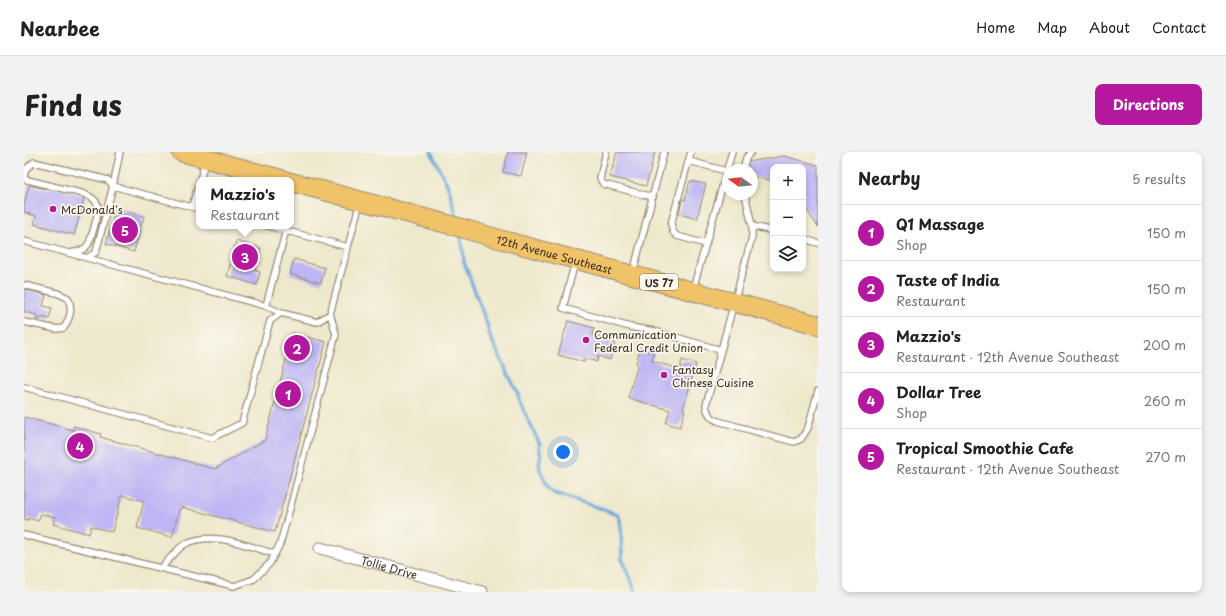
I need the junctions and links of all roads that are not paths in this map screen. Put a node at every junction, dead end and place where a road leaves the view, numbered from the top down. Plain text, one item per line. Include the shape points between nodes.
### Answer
1 (120, 152) edge
2 (181, 152) edge
3 (606, 152) edge
4 (664, 152) edge
5 (691, 152) edge
6 (732, 152) edge
7 (751, 152) edge
8 (205, 159) junction
9 (689, 161) junction
10 (728, 164) edge
11 (744, 164) edge
12 (722, 171) edge
13 (24, 177) edge
14 (200, 177) edge
15 (274, 177) edge
16 (294, 183) edge
17 (113, 186) junction
18 (722, 186) edge
19 (196, 192) edge
20 (653, 197) junction
21 (361, 200) junction
22 (746, 200) edge
23 (192, 207) junction
24 (196, 208) edge
25 (752, 226) junction
26 (282, 229) edge
27 (286, 230) junction
28 (770, 230) edge
29 (806, 240) edge
30 (24, 241) edge
31 (818, 243) edge
32 (706, 244) junction
33 (348, 247) junction
34 (70, 254) junction
35 (87, 258) junction
36 (576, 260) junction
37 (632, 275) junction
38 (24, 285) edge
39 (692, 291) junction
40 (734, 302) junction
41 (266, 306) junction
42 (281, 313) junction
43 (330, 314) junction
44 (24, 322) edge
45 (818, 325) edge
46 (721, 350) junction
47 (24, 387) edge
48 (818, 391) edge
49 (24, 535) edge
50 (320, 548) dead end
51 (275, 554) junction
52 (161, 568) junction
53 (446, 588) edge
54 (482, 592) edge

1 - 17 lane
2 - 8 main road
3 - 20 lane via 600,178 603,184
4 - 20 lane
5 - 9 lane
6 - 10 lane
7 - 11 lane
8 - 14 lane
8 - 15 main road
9 - 12 lane
9 - 32 lane via 671,224 677,236
13 - 17 lane via 26,169 34,162 108,180
13 - 34 lane via 93,197 97,202 98,209 88,245
16 - 21 main road, 12th Avenue Southeast / US 77
17 - 23 lane
17 - 35 lane via 96,252
18 - 32 lane
19 - 23 lane
20 - 37 lane
21 - 33 lane
21 - 36 main road, 12th Avenue Southeast / US 77
22 - 25 lane
23 - 24 lane
25 - 28 lane
25 - 40 lane via 752,237
26 - 27 lane
27 - 33 lane
27 - 41 lane
29 - 31 lane
30 - 34 lane
32 - 39 lane
33 - 43 lane
34 - 35 lane
35 - 41 lane
36 - 37 main road, 12th Avenue Southeast / US 77
36 - 46 lane via 563,308
37 - 39 main road, 12th Avenue Southeast / US 77
38 - 44 lane via 57,293 68,298 71,304 68,322 64,328 56,330
39 - 40 main road, 12th Avenue Southeast / US 77
40 - 45 main road, 12th Avenue Southeast / US 77
40 - 46 lane
41 - 42 lane
42 - 43 lane via 317,322
42 - 47 lane via 270,321 242,423 212,438
43 - 51 lane via 336,334 290,512
46 - 48 lane via 706,405 713,419 794,442 801,439 808,428
49 - 52 lane
50 - 53 street, Tollie Drive
51 - 52 lane via 220,538 202,538 184,545
51 - 52 lane via 254,579 234,586
53 - 54 street, Tollie Drive

